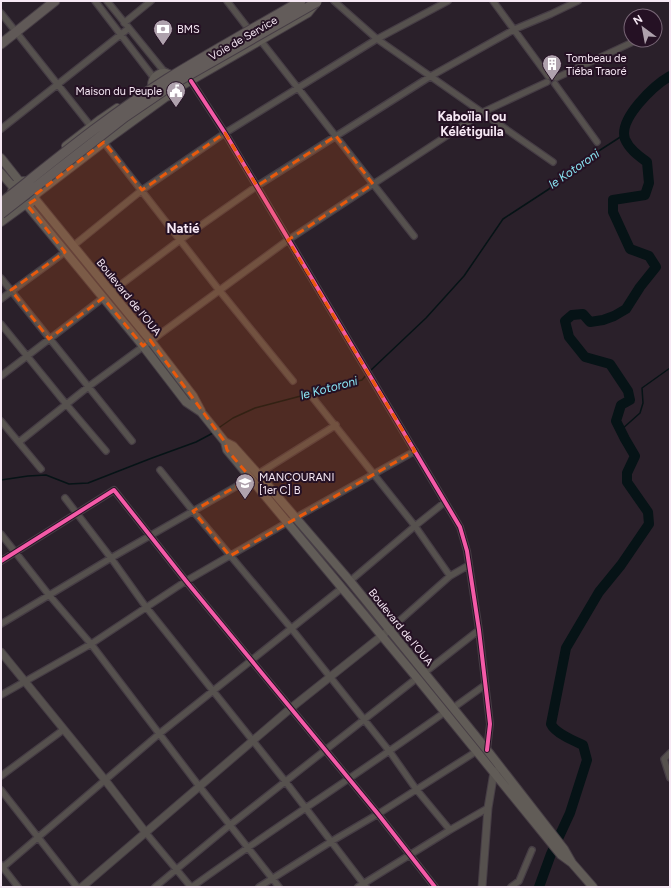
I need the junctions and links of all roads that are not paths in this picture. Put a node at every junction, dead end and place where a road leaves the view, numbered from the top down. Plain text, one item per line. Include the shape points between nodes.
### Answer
1 (55, 1) edge
2 (96, 1) edge
3 (107, 1) edge
4 (151, 1) edge
5 (227, 1) edge
6 (293, 1) edge
7 (301, 1) edge
8 (334, 1) edge
9 (448, 1) edge
10 (493, 1) edge
11 (578, 1) edge
12 (317, 2) edge
13 (1, 13) edge
14 (124, 22) junction
15 (247, 27) junction
16 (129, 28) junction
17 (515, 29) junction
18 (16, 32) junction
19 (122, 34) junction
20 (377, 39) junction
21 (261, 41) junction
22 (1, 44) edge
23 (623, 47) edge
24 (168, 73) junction
25 (431, 76) junction
26 (556, 78) junction
27 (548, 79) junction
28 (191, 81) junction
29 (153, 82) junction
30 (58, 84) junction
31 (555, 84) junction
32 (298, 88) junction
33 (176, 89) junction
34 (166, 97) junction
35 (483, 112) junction
36 (91, 126) junction
37 (1, 129) edge
38 (225, 133) junction
39 (336, 136) junction
40 (104, 142) junction
41 (597, 142) dead end
42 (1, 158) edge
43 (553, 162) dead end
44 (1, 173) edge
45 (21, 181) junction
46 (373, 184) junction
47 (257, 186) junction
48 (12, 188) junction
49 (142, 190) junction
50 (36, 197) junction
51 (1, 198) edge
52 (1, 203) edge
53 (25, 205) junction
54 (1, 214) edge
55 (1, 222) edge
56 (414, 236) dead end
57 (180, 240) junction
58 (288, 240) junction
59 (73, 246) junction
60 (65, 252) junction
61 (1, 278) edge
62 (11, 290) junction
63 (219, 290) junction
64 (111, 292) junction
65 (103, 298) junction
66 (1, 299) edge
67 (1, 324) edge
68 (49, 339) junction
69 (150, 340) junction
70 (143, 346) junction
71 (27, 355) junction
72 (1, 376) edge
73 (293, 382) dead end
74 (88, 387) junction
75 (313, 398) dead end
76 (66, 404) junction
77 (201, 412) junction
78 (1, 421) edge
79 (336, 426) junction
80 (132, 441) dead end
81 (19, 442) junction
82 (106, 451) dead end
83 (415, 451) junction
84 (41, 469) dead end
85 (160, 470) dead end
86 (374, 474) junction
87 (255, 476) junction
88 (64, 498) dead end
89 (445, 502) junction
90 (193, 512) junction
91 (76, 513) junction
92 (295, 518) junction
93 (288, 522) junction
94 (415, 526) junction
95 (1, 534) edge
96 (150, 536) junction
97 (15, 552) junction
98 (230, 556) junction
99 (111, 558) junction
100 (1, 561) edge
101 (469, 565) junction
102 (450, 576) junction
103 (186, 581) junction
104 (350, 581) junction
105 (342, 588) junction
106 (49, 596) junction
107 (146, 607) junction
108 (1, 624) edge
109 (290, 628) junction
110 (478, 630) junction
111 (385, 632) junction
112 (91, 644) junction
113 (1, 652) edge
114 (251, 660) junction
115 (420, 675) junction
116 (329, 677) junction
117 (24, 681) junction
118 (485, 685) junction
119 (212, 690) junction
120 (1, 695) edge
121 (291, 708) junction
122 (453, 708) junction
123 (445, 712) junction
124 (363, 719) junction
125 (63, 730) junction
126 (159, 734) junction
127 (253, 741) junction
128 (325, 750) junction
129 (487, 750) junction
130 (477, 751) junction
131 (390, 752) junction
132 (670, 753) edge
133 (497, 770) junction
134 (1, 776) edge
135 (670, 778) edge
136 (348, 779) junction
137 (105, 780) junction
138 (286, 781) junction
139 (199, 786) junction
140 (416, 789) junction
141 (1, 790) edge
142 (306, 807) junction
143 (488, 808) junction
144 (378, 814) junction
145 (230, 825) junction
146 (450, 830) junction
147 (146, 833) junction
148 (38, 838) junction
149 (332, 841) junction
150 (248, 847) junction
151 (532, 850) dead end
152 (410, 855) junction
153 (2, 867) edge
154 (177, 869) junction
155 (272, 879) junction
156 (365, 885) edge
157 (18, 887) edge
158 (77, 887) edge
159 (82, 887) edge
160 (155, 887) edge
161 (191, 887) edge
162 (259, 887) edge
163 (279, 887) edge
164 (358, 887) edge
165 (435, 887) edge
166 (482, 887) edge
167 (511, 887) edge
168 (593, 887) edge

1 - 18 main road
2 - 19 street
3 - 14 street
4 - 14 street
5 - 15 street
6 - 15 main road, Voie de Service
7 - 52 highway, bridge via 167,79 128,105
8 - 20 street
9 - 20 street
10 - 17 street
11 - 17 street
12 - 21 main road, Voie de Service via 308,13
12 - 54 highway, bridge via 175,83 125,117
13 - 18 street
14 - 16 street
15 - 24 main road, Voie de Service
16 - 19 street
16 - 24 street
17 - 25 street
17 - 27 street
18 - 22 main road
18 - 30 street
19 - 29 street
19 - 30 street
20 - 25 street
20 - 32 street
21 - 28 main road, Voie de Service
21 - 32 street
23 - 26 street
24 - 29 main road via 160,73
24 - 33 main road via 176,81
25 - 35 street
25 - 39 street
26 - 27 street via 552,75
26 - 31 street
27 - 31 street via 550,85
27 - 35 street
28 - 33 main road, Voie de Service
28 - 38 street
29 - 34 main road via 154,93
29 - 36 main road
30 - 36 street
30 - 37 street
31 - 41 street
32 - 38 street
32 - 39 street
33 - 34 main road
34 - 40 main road
35 - 43 street
35 - 46 street
36 - 40 street
36 - 45 main road
38 - 47 street
38 - 49 street
39 - 46 street
39 - 47 street
40 - 49 street
40 - 50 main road
42 - 45 main road
44 - 48 main road
45 - 48 main road
45 - 50 main road via 33,185
46 - 56 street
46 - 58 street
47 - 57 street
47 - 58 street
48 - 51 main road
48 - 53 main road via 12,196 16,203
49 - 57 street
49 - 59 street
50 - 53 main road
50 - 59 main road, Boulevard de l'OUA
53 - 55 main road
53 - 60 main road
57 - 63 street
57 - 64 street
58 - 63 street
58 - 83 street
59 - 64 main road, Boulevard de l'OUA
60 - 62 street
60 - 65 main road
61 - 62 street
62 - 66 street
62 - 68 street
63 - 69 street
63 - 73 street
64 - 69 main road, Boulevard de l'OUA
65 - 68 street
65 - 70 main road
67 - 71 street
68 - 71 street
68 - 74 street
69 - 70 street
69 - 77 main road, Boulevard de l'OUA via 193,396
70 - 74 street
70 - 77 main road via 186,402
71 - 72 street
71 - 76 street
74 - 76 street
74 - 80 street
75 - 79 street
76 - 81 street
76 - 82 street
77 - 87 main road, Boulevard de l'OUA via 226,442 233,446
78 - 81 street
79 - 86 street
79 - 87 street
81 - 84 street
83 - 86 street
83 - 89 street
85 - 90 street
86 - 92 street
86 - 94 street
87 - 90 street
87 - 92 main road, Boulevard de l'OUA
87 - 93 main road
88 - 91 street
89 - 94 street
89 - 101 street via 460,527
90 - 96 street
90 - 98 street
91 - 96 street via 114,490
91 - 97 street
91 - 99 street
92 - 93 street
92 - 104 main road, Boulevard de l'OUA
93 - 98 street
93 - 105 main road
94 - 102 street
94 - 104 street
95 - 97 street
96 - 99 street
96 - 103 street
97 - 100 street
97 - 106 street
98 - 103 street
98 - 109 street
99 - 106 street
99 - 107 street
101 - 102 street
101 - 110 street
102 - 111 street
103 - 107 street
103 - 114 street
104 - 111 main road, Boulevard de l'OUA
105 - 109 street
105 - 111 main road
106 - 108 street
106 - 112 street
107 - 112 street
107 - 119 street
109 - 114 street
109 - 116 street
110 - 115 street
110 - 118 street
111 - 115 main road, Boulevard de l'OUA
111 - 116 street
112 - 117 street
112 - 126 street
113 - 117 street
114 - 119 street
114 - 121 street
115 - 122 main road, Boulevard de l'OUA
115 - 123 main road
115 - 124 street
116 - 121 street
116 - 124 street
117 - 120 street
117 - 125 street
118 - 122 street
118 - 129 street via 490,724
119 - 126 street
119 - 127 street
121 - 127 street
121 - 128 street
122 - 129 main road, Boulevard de l'OUA
123 - 130 main road
123 - 131 street
124 - 128 street
124 - 131 street
125 - 134 street
125 - 137 street
126 - 137 street
126 - 139 street
127 - 138 street
127 - 139 street
128 - 136 street
128 - 138 street
129 - 133 main road, Boulevard de l'OUA
130 - 133 main road
130 - 140 street
131 - 136 street
131 - 140 street
132 - 135 street via 664,759
133 - 143 street
133 - 168 main road, Boulevard de l'OUA
136 - 142 street
136 - 144 street
137 - 147 street
137 - 148 street
138 - 142 street
138 - 145 street
139 - 145 street
139 - 147 street
140 - 144 street
140 - 146 street
141 - 148 street
142 - 149 street
142 - 150 street
143 - 146 street
143 - 166 street
144 - 149 street
144 - 152 street
145 - 150 street
145 - 154 street
146 - 152 street
147 - 154 street
147 - 159 street
148 - 153 street
148 - 158 street
149 - 155 street
149 - 156 street
150 - 155 street
150 - 161 street
151 - 167 street via 519,881
152 - 156 street
152 - 165 street
153 - 157 street
154 - 160 street
154 - 161 street
155 - 162 street
155 - 163 street
156 - 164 street

